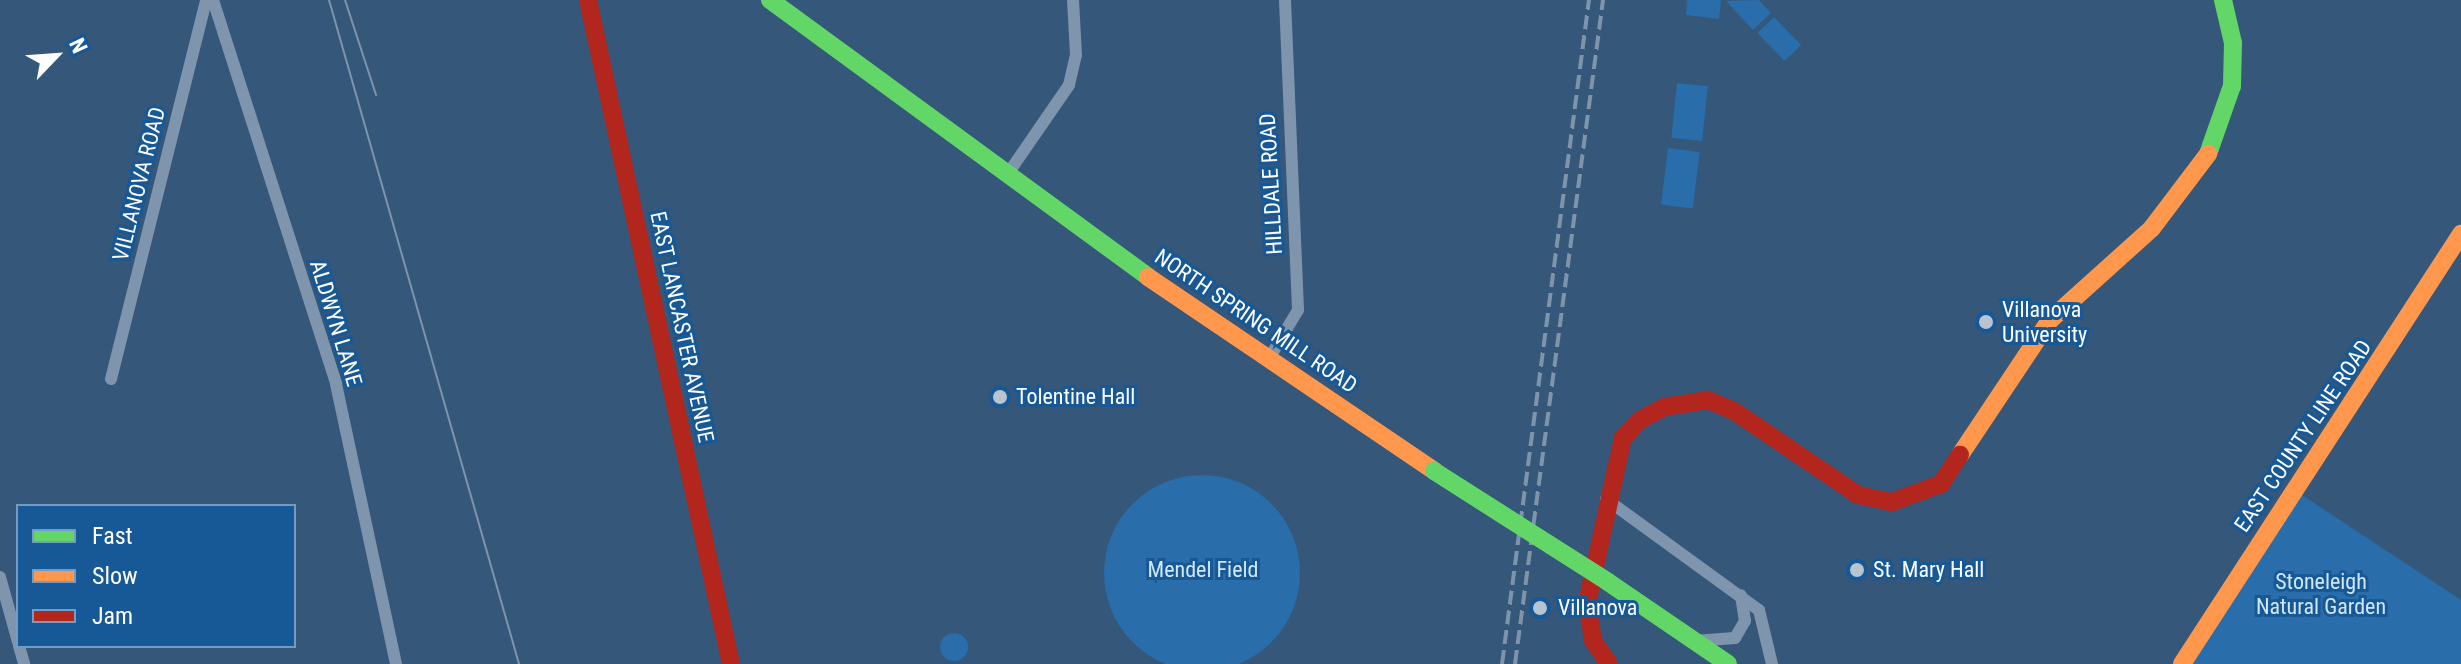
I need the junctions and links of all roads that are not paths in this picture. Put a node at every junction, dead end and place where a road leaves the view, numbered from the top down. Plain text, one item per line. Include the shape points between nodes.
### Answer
1 (206, 0) edge
2 (213, 0) edge
3 (588, 0) edge
4 (770, 0) edge
5 (1073, 0) edge
6 (1285, 0) edge
7 (2223, 0) edge
8 (1007, 175) junction
9 (2461, 234) edge
10 (1270, 357) junction
11 (111, 379) dead end
12 (1606, 499) junction
13 (0, 577) edge
14 (1741, 595) junction
15 (16, 633) edge
16 (1694, 641) junction
17 (1726, 663) edge
18 (396, 664) edge
19 (731, 664) edge
20 (1609, 664) edge
21 (1772, 664) edge
22 (2182, 664) edge

1 - 11 street, VILLANOVA ROAD
2 - 18 street, ALDWYN LANE via 336,384
3 - 19 main road, EAST LANCASTER AVENUE
4 - 8 main road, NORTH SPRING MILL ROAD
5 - 8 street via 1076,55 1069,85
6 - 10 street, HILLDALE ROAD via 1298,310
7 - 12 main road via 2233,43 2232,86 2212,149 2152,228 2050,320 1941,484 1892,502 1858,495 1734,411 1708,400 1664,407 1640,420 1623,438
8 - 10 main road, NORTH SPRING MILL ROAD via 1173,295
9 - 22 main road, EAST COUNTY LINE ROAD
10 - 16 main road, NORTH SPRING MILL ROAD, bridge
12 - 14 street
12 - 20 main road via 1587,603 1593,640
13 - 15 street
14 - 16 street via 1745,621 1735,638
14 - 21 street via 1759,610
16 - 17 main road, NORTH SPRING MILL ROAD

